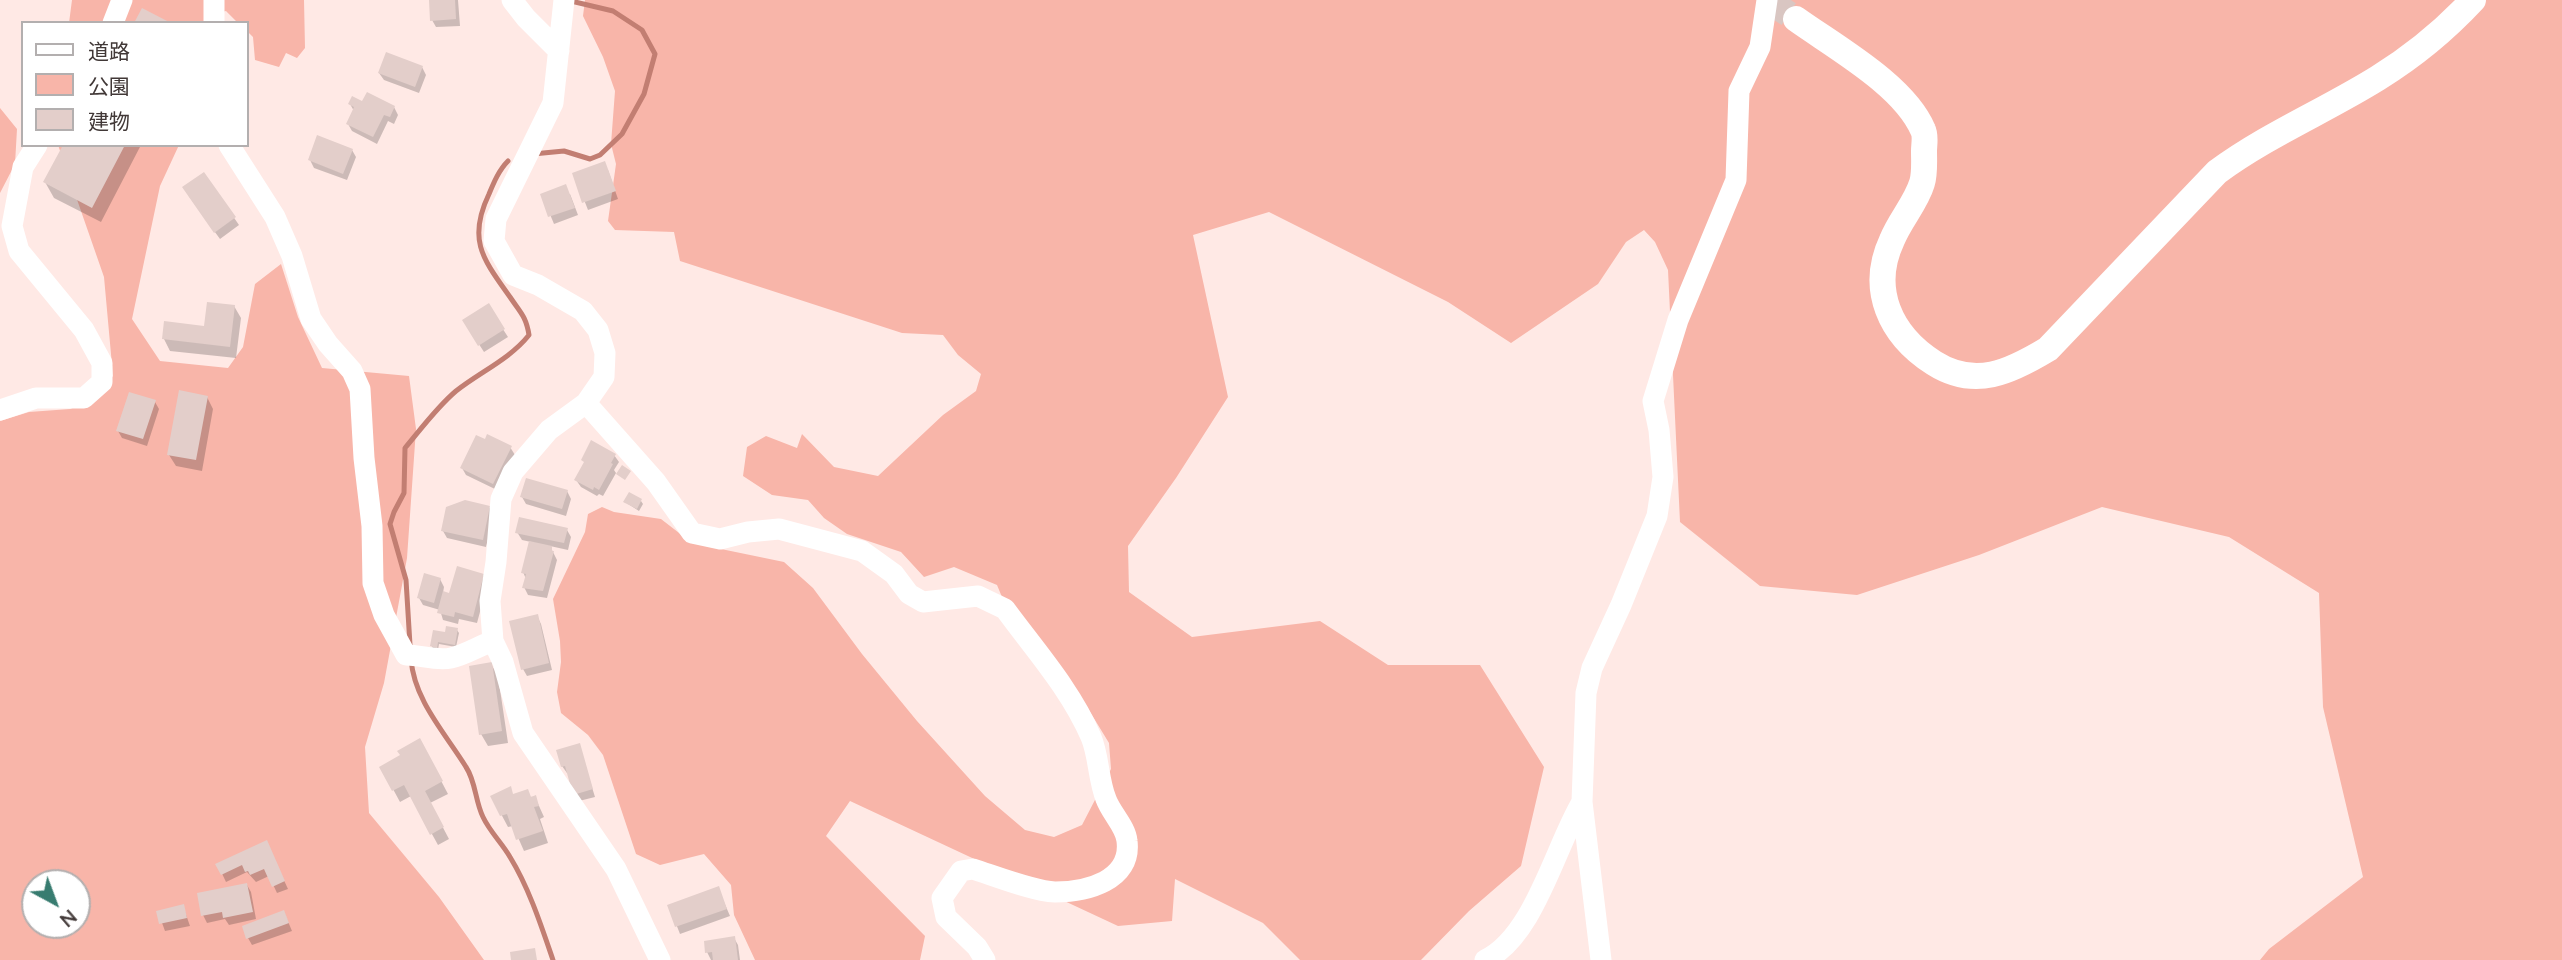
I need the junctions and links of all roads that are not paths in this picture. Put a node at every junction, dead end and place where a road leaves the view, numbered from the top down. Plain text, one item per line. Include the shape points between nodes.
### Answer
1 (122, 0) edge
2 (214, 0) edge
3 (512, 0) edge
4 (564, 0) edge
5 (1767, 0) edge
6 (2473, 0) edge
7 (1796, 19) tunnel mouth
8 (114, 21) edge
9 (214, 21) edge
10 (559, 51) junction
11 (36, 147) edge
12 (230, 147) edge
13 (586, 403) junction
14 (0, 410) edge
15 (493, 641) junction
16 (1582, 802) junction
17 (660, 960) edge
18 (985, 960) edge
19 (1485, 960) edge
20 (1601, 960) edge

1 - 8 street
2 - 9 street
3 - 10 street
4 - 10 street
5 - 16 street via 1760,47 1739,91 1736,180 1678,320 1653,401 1663,477 1657,516 1592,668 1586,693
6 - 7 street via 2420,49 2378,78 2245,151 2217,173 2048,349 2017,368 1979,377 1952,373 1912,346 1883,300 1884,261 1923,182 1924,132 1888,85
10 - 13 street via 553,103 496,219 494,241 513,275 583,312 598,330 605,353 604,377
11 - 14 street via 23,167 12,226 19,251 84,330 102,363 102,382 84,398 36,398
12 - 15 street via 275,217 311,319 352,371 360,389 373,583 384,615 414,655 452,658
13 - 15 street via 550,430 522,461 501,499 490,601
13 - 18 street via 656,482 692,533 720,539 779,529 862,551 923,602 978,596 1005,609 1067,693 1091,739 1098,777 1127,838 1127,851 1118,874 1093,888 1054,892 973,869 961,871 942,898 946,917
15 - 17 street via 523,733 616,869
16 - 19 street via 1515,937
16 - 20 street

